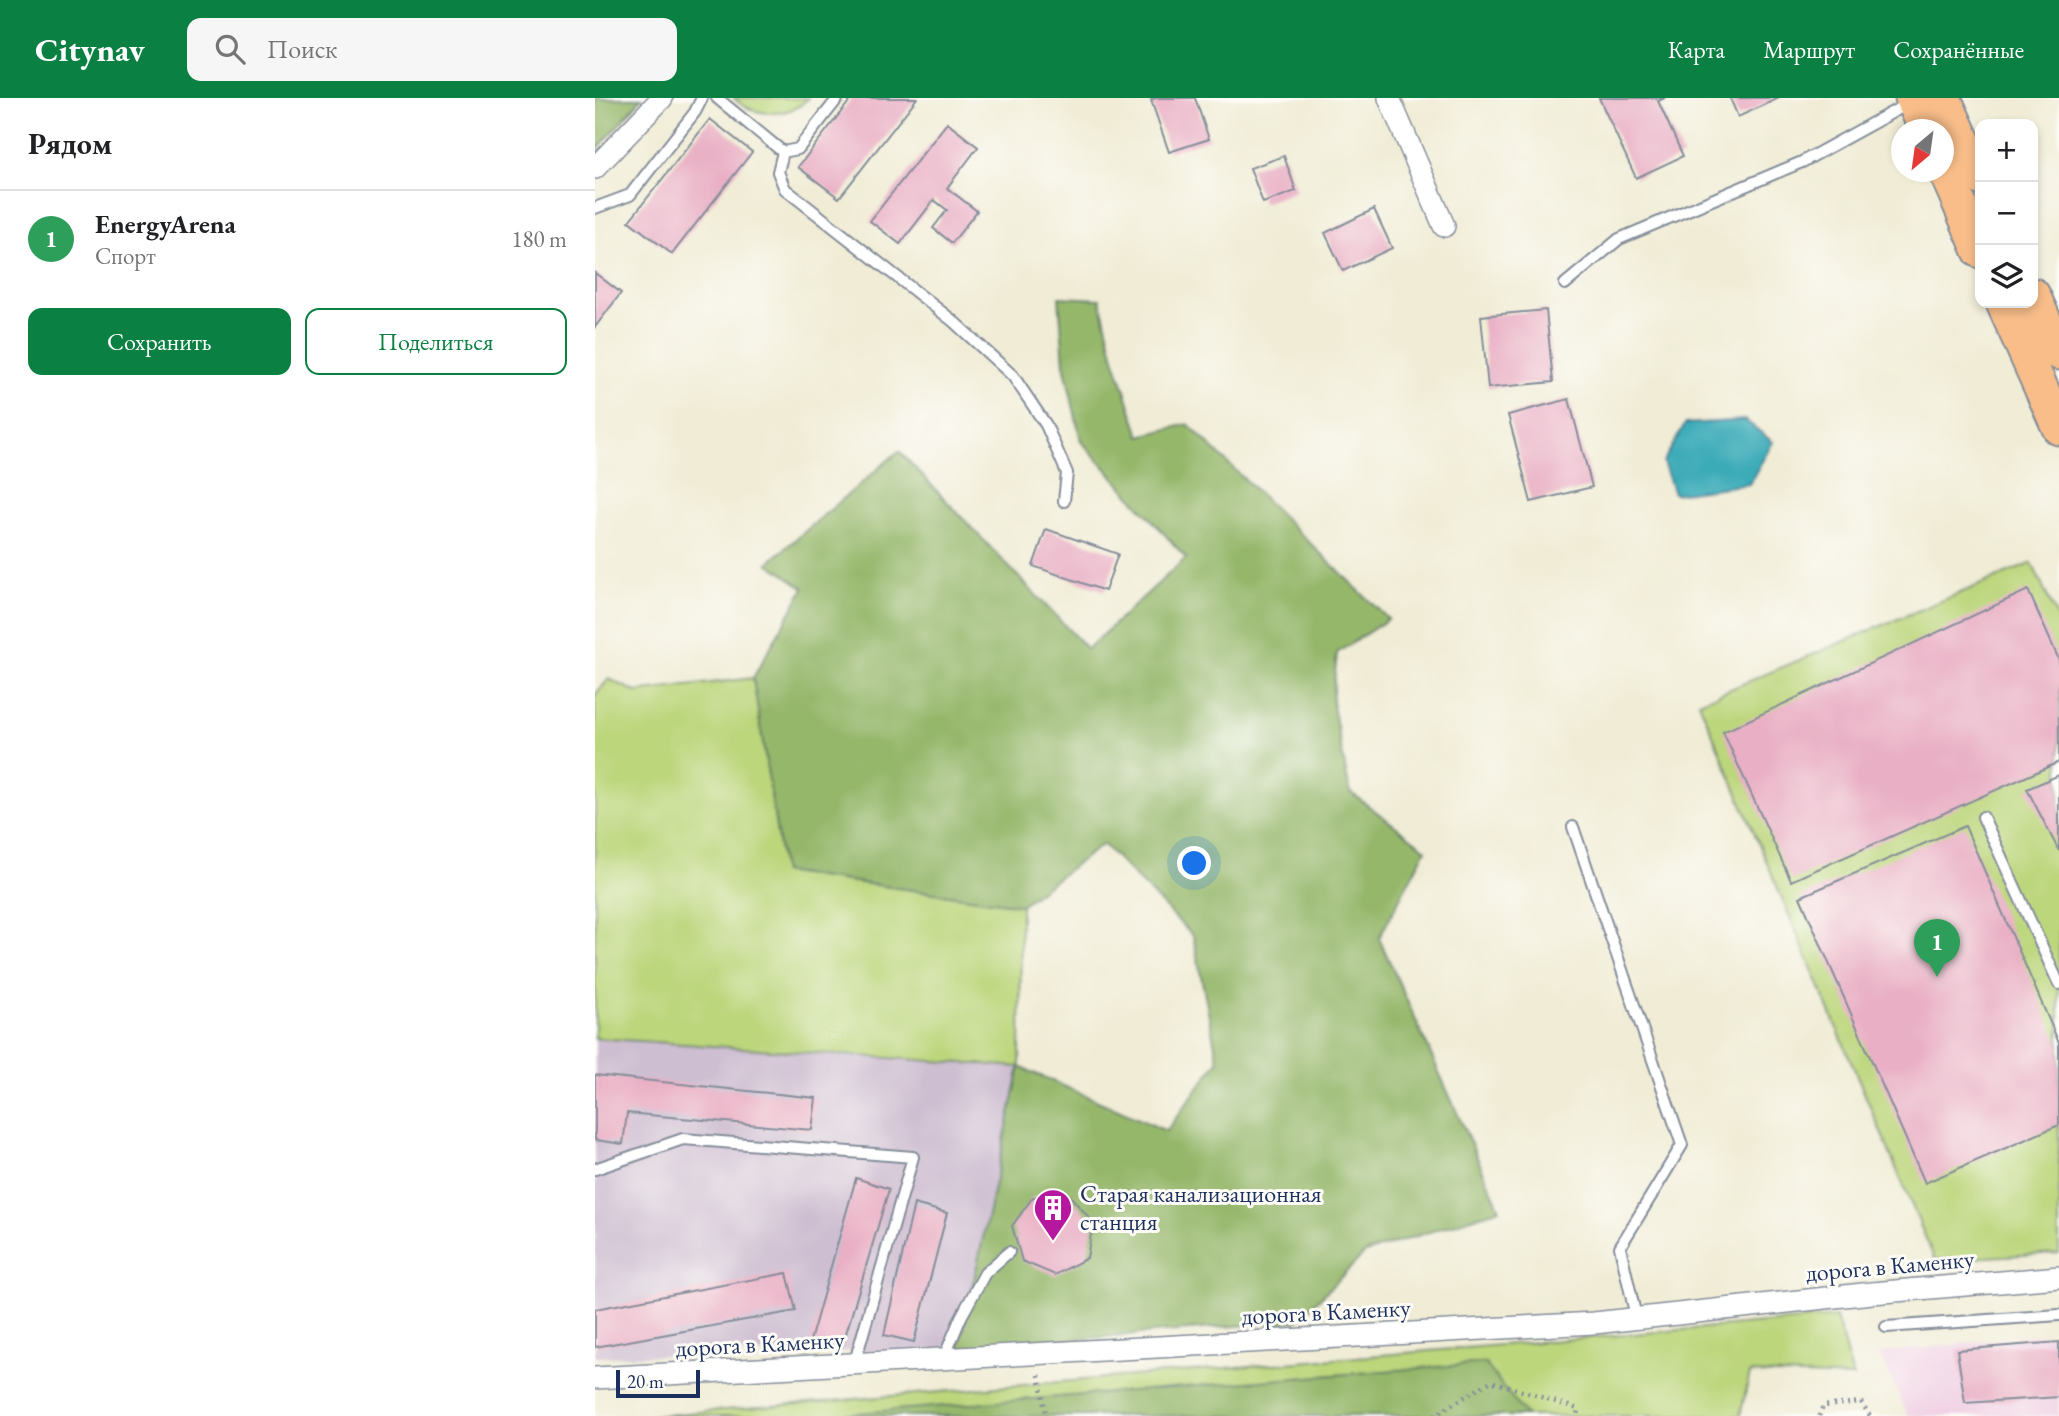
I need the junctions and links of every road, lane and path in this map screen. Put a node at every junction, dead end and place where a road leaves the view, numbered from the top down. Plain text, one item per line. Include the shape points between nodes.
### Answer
1 (662, 98) edge
2 (702, 98) edge
3 (717, 98) edge
4 (838, 98) edge
5 (1389, 98) edge
6 (1924, 106) edge
7 (783, 152) junction
8 (595, 168) edge
9 (1975, 172) edge
10 (1950, 182) edge
11 (595, 208) edge
12 (1444, 226) dead end
13 (1977, 245) edge
14 (1566, 284) dead end
15 (2038, 306) edge
16 (2005, 308) edge
17 (2059, 354) edge
18 (2059, 428) edge
19 (1063, 501) dead end
20 (1983, 817) dead end
21 (1573, 827) dead end
22 (2059, 984) edge
23 (595, 1169) edge
24 (1009, 1252) dead end
25 (2059, 1277) edge
26 (2059, 1315) edge
27 (1636, 1317) junction
28 (1886, 1327) dead end
29 (1036, 1355) junction
30 (943, 1360) junction
31 (854, 1365) junction
32 (595, 1379) edge
33 (1046, 1416) edge
34 (1434, 1416) edge
35 (1577, 1416) edge
36 (1819, 1416) edge
37 (1870, 1416) edge

1 - 8 street
2 - 11 lane via 630,195
3 - 7 lane
4 - 7 lane via 798,149
5 - 12 street
6 - 9 main road
6 - 14 lane via 1619,239
7 - 19 lane via 778,172 785,190 953,321 1013,376 1046,425 1067,473
10 - 13 main road
15 - 17 main road
16 - 18 main road
20 - 22 lane
21 - 27 lane via 1682,1145 1620,1247
23 - 31 lane via 683,1139 913,1157
24 - 30 lane via 985,1273
25 - 27 street, дорога в Каменку
26 - 28 lane
27 - 29 street, дорога в Каменку
29 - 30 street, дорога в Каменку
29 - 33 path
30 - 31 street, дорога в Каменку
31 - 32 street, дорога в Каменку
34 - 35 path via 1491,1381 1578,1409
36 - 37 path via 1823,1406 1861,1402

